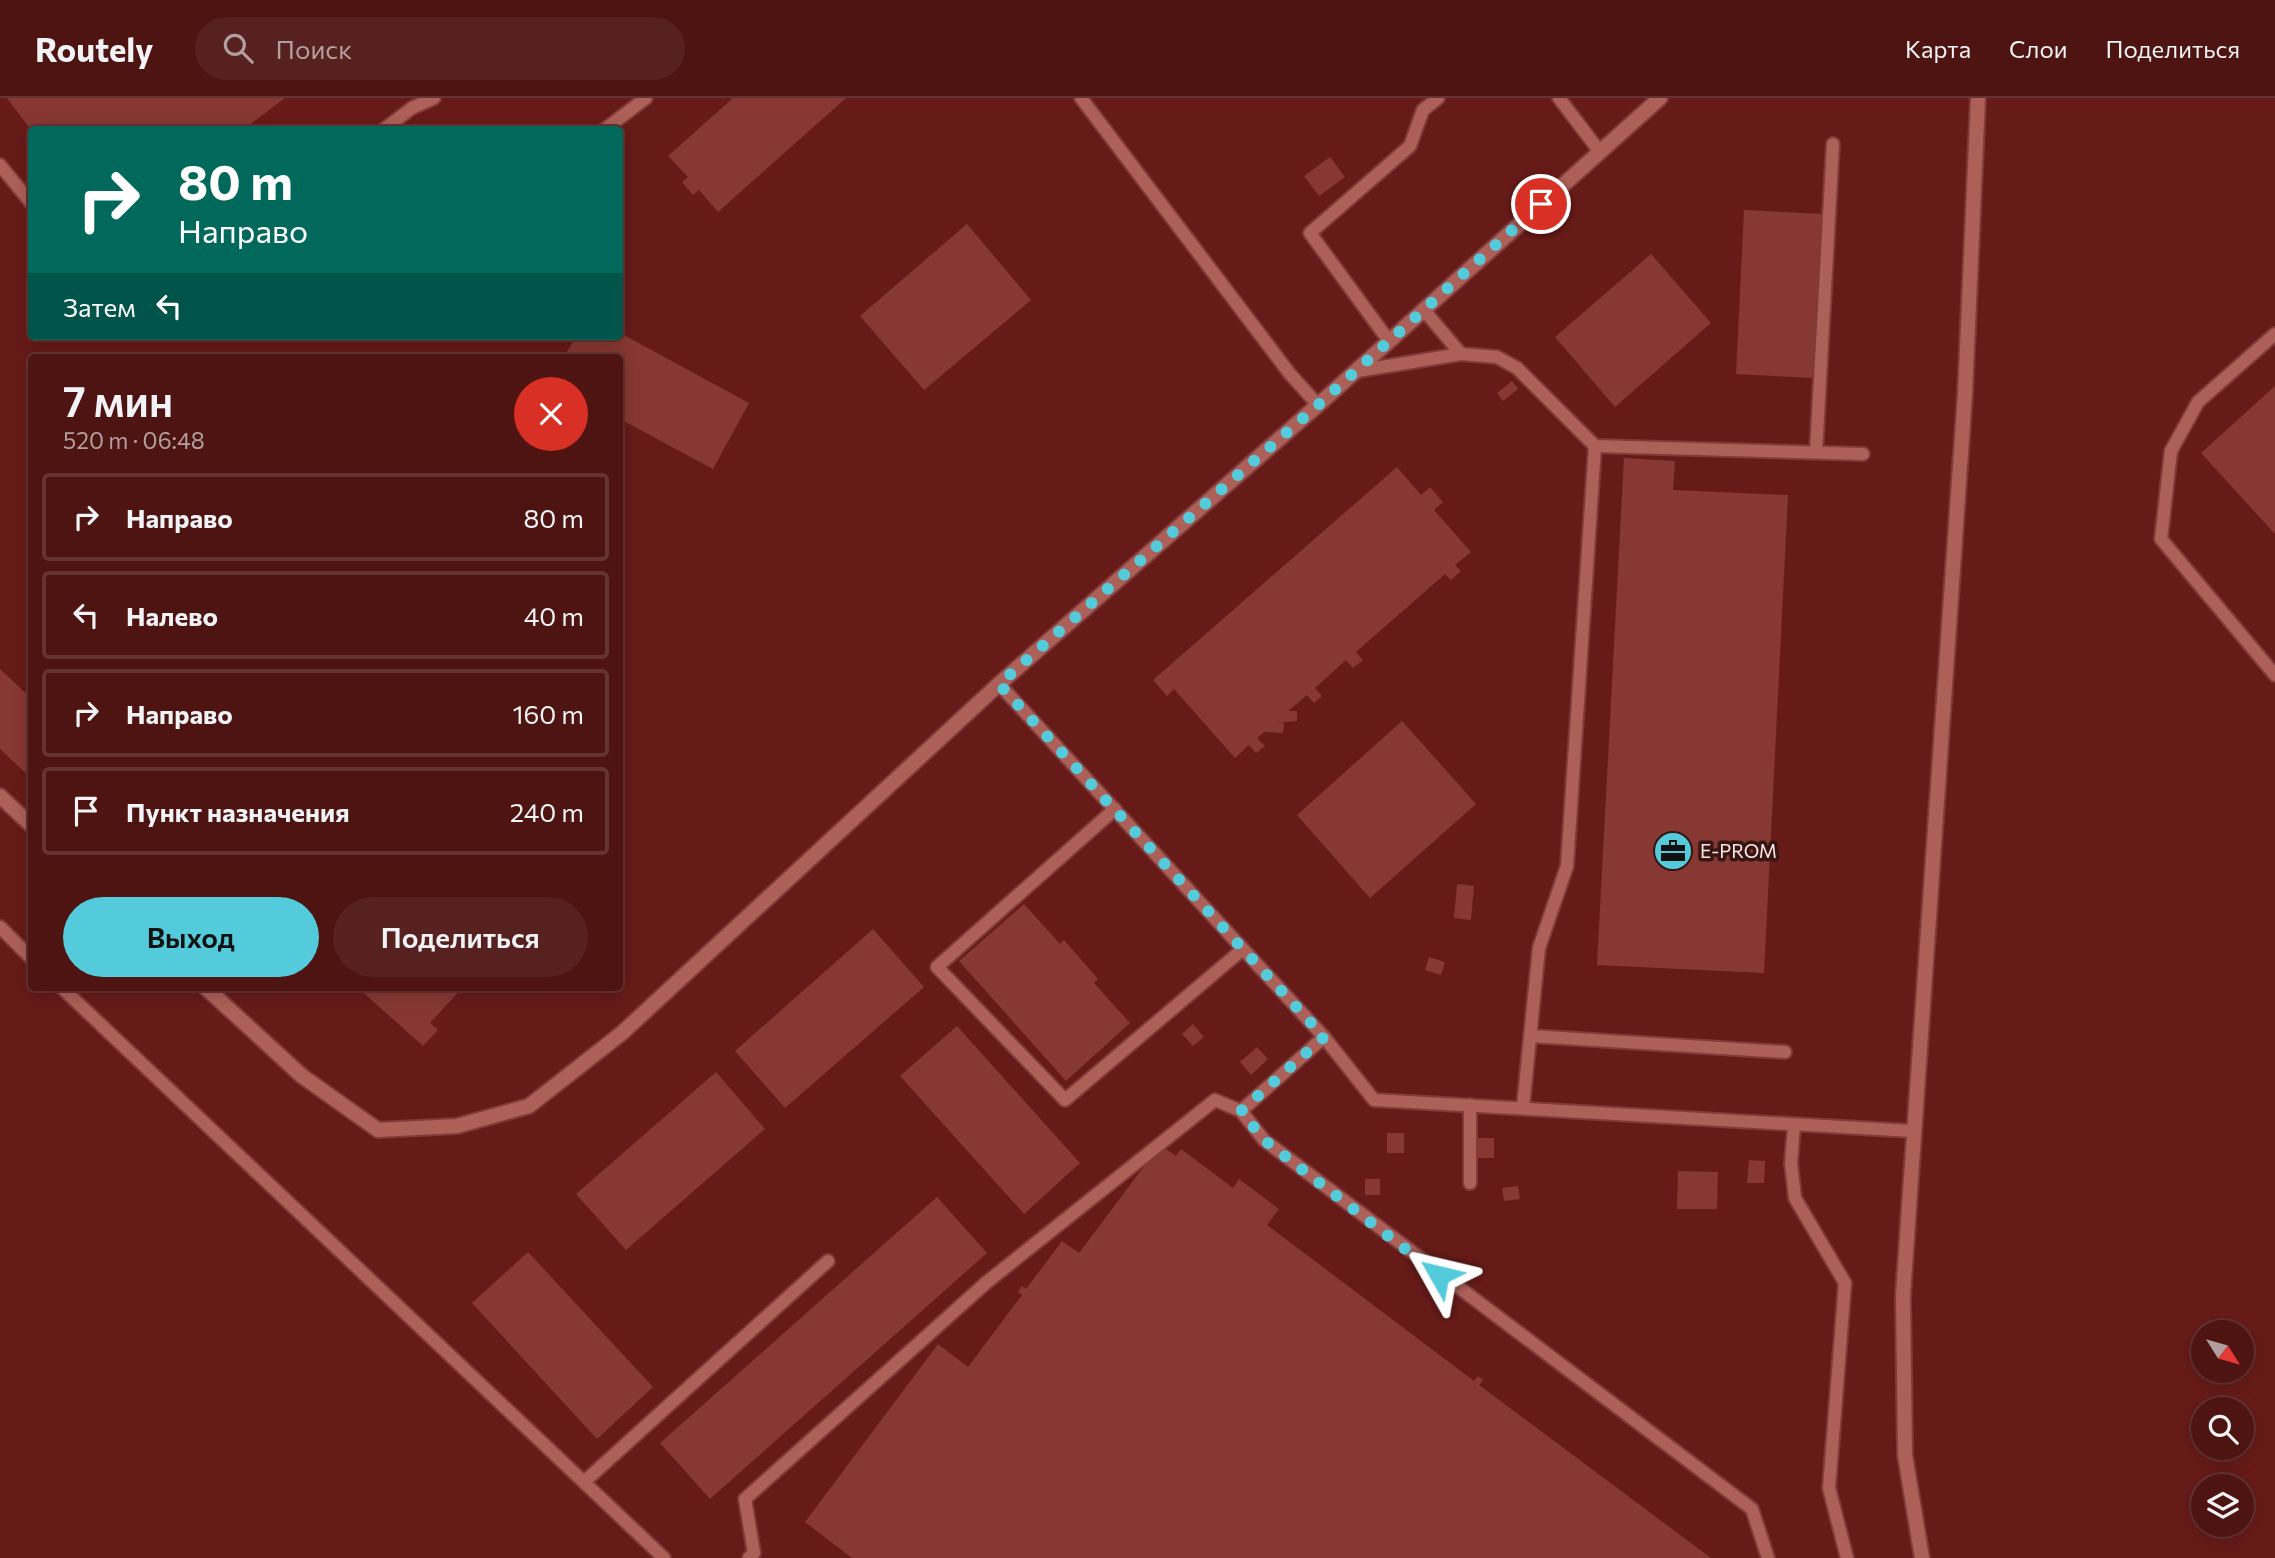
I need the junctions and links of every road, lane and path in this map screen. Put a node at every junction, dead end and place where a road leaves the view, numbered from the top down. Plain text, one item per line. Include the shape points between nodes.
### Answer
1 (434, 98) edge
2 (646, 98) edge
3 (1081, 98) edge
4 (1438, 98) edge
5 (1559, 98) edge
6 (1660, 98) edge
7 (1969, 98) edge
8 (1978, 98) edge
9 (1976, 124) junction
10 (388, 126) edge
11 (609, 126) edge
12 (1833, 144) dead end
13 (1600, 152) junction
14 (0, 165) edge
15 (28, 199) edge
16 (1423, 309) junction
17 (2275, 334) edge
18 (1389, 341) junction
19 (1461, 354) junction
20 (1357, 371) junction
21 (1318, 405) junction
22 (1595, 446) junction
23 (1816, 452) junction
24 (1863, 454) dead end
25 (2275, 675) edge
26 (999, 684) junction
27 (2, 803) edge
28 (1115, 809) junction
29 (28, 823) edge
30 (0, 927) edge
31 (1243, 949) junction
32 (28, 955) edge
33 (65, 991) edge
34 (209, 991) edge
35 (1530, 1036) junction
36 (1324, 1037) junction
37 (1785, 1052) dead end
38 (1470, 1105) junction
39 (1523, 1107) junction
40 (1241, 1111) junction
41 (1794, 1126) junction
42 (1912, 1131) junction
43 (1470, 1183) dead end
44 (828, 1261) dead end
45 (584, 1482) junction
46 (664, 1558) edge
47 (749, 1558) edge
48 (1768, 1558) edge
49 (1847, 1558) edge
50 (1922, 1558) edge

1 - 10 lane
2 - 11 lane
3 - 21 lane
4 - 18 lane via 1423,110 1410,146 1310,233
5 - 13 lane
6 - 13 street
7 - 9 street
8 - 9 street
9 - 42 street via 1965,394
12 - 23 lane
13 - 16 street
14 - 15 lane
16 - 18 street
16 - 19 lane
17 - 25 lane via 2198,402 2171,451 2161,539
18 - 20 street
19 - 20 lane
19 - 22 lane via 1497,357 1517,368
20 - 21 street
21 - 26 street
22 - 23 lane
22 - 35 lane via 1567,866 1539,948
23 - 24 lane
26 - 28 lane
26 - 34 street via 622,1033 529,1106 457,1126 377,1130 302,1076
27 - 29 street
28 - 31 lane
28 - 31 lane via 937,967 1065,1100
30 - 32 lane
31 - 36 lane
33 - 45 lane
35 - 37 lane
35 - 39 lane
36 - 38 lane via 1374,1100
36 - 40 lane
38 - 39 lane
38 - 43 lane
39 - 41 lane
40 - 47 lane via 1215,1100 987,1282 745,1499 754,1553
40 - 48 lane via 1264,1140 1752,1509
41 - 42 lane
41 - 49 lane via 1791,1163 1795,1198 1845,1283 1829,1488
42 - 50 street via 1903,1295 1905,1455
44 - 45 lane
45 - 46 lane

